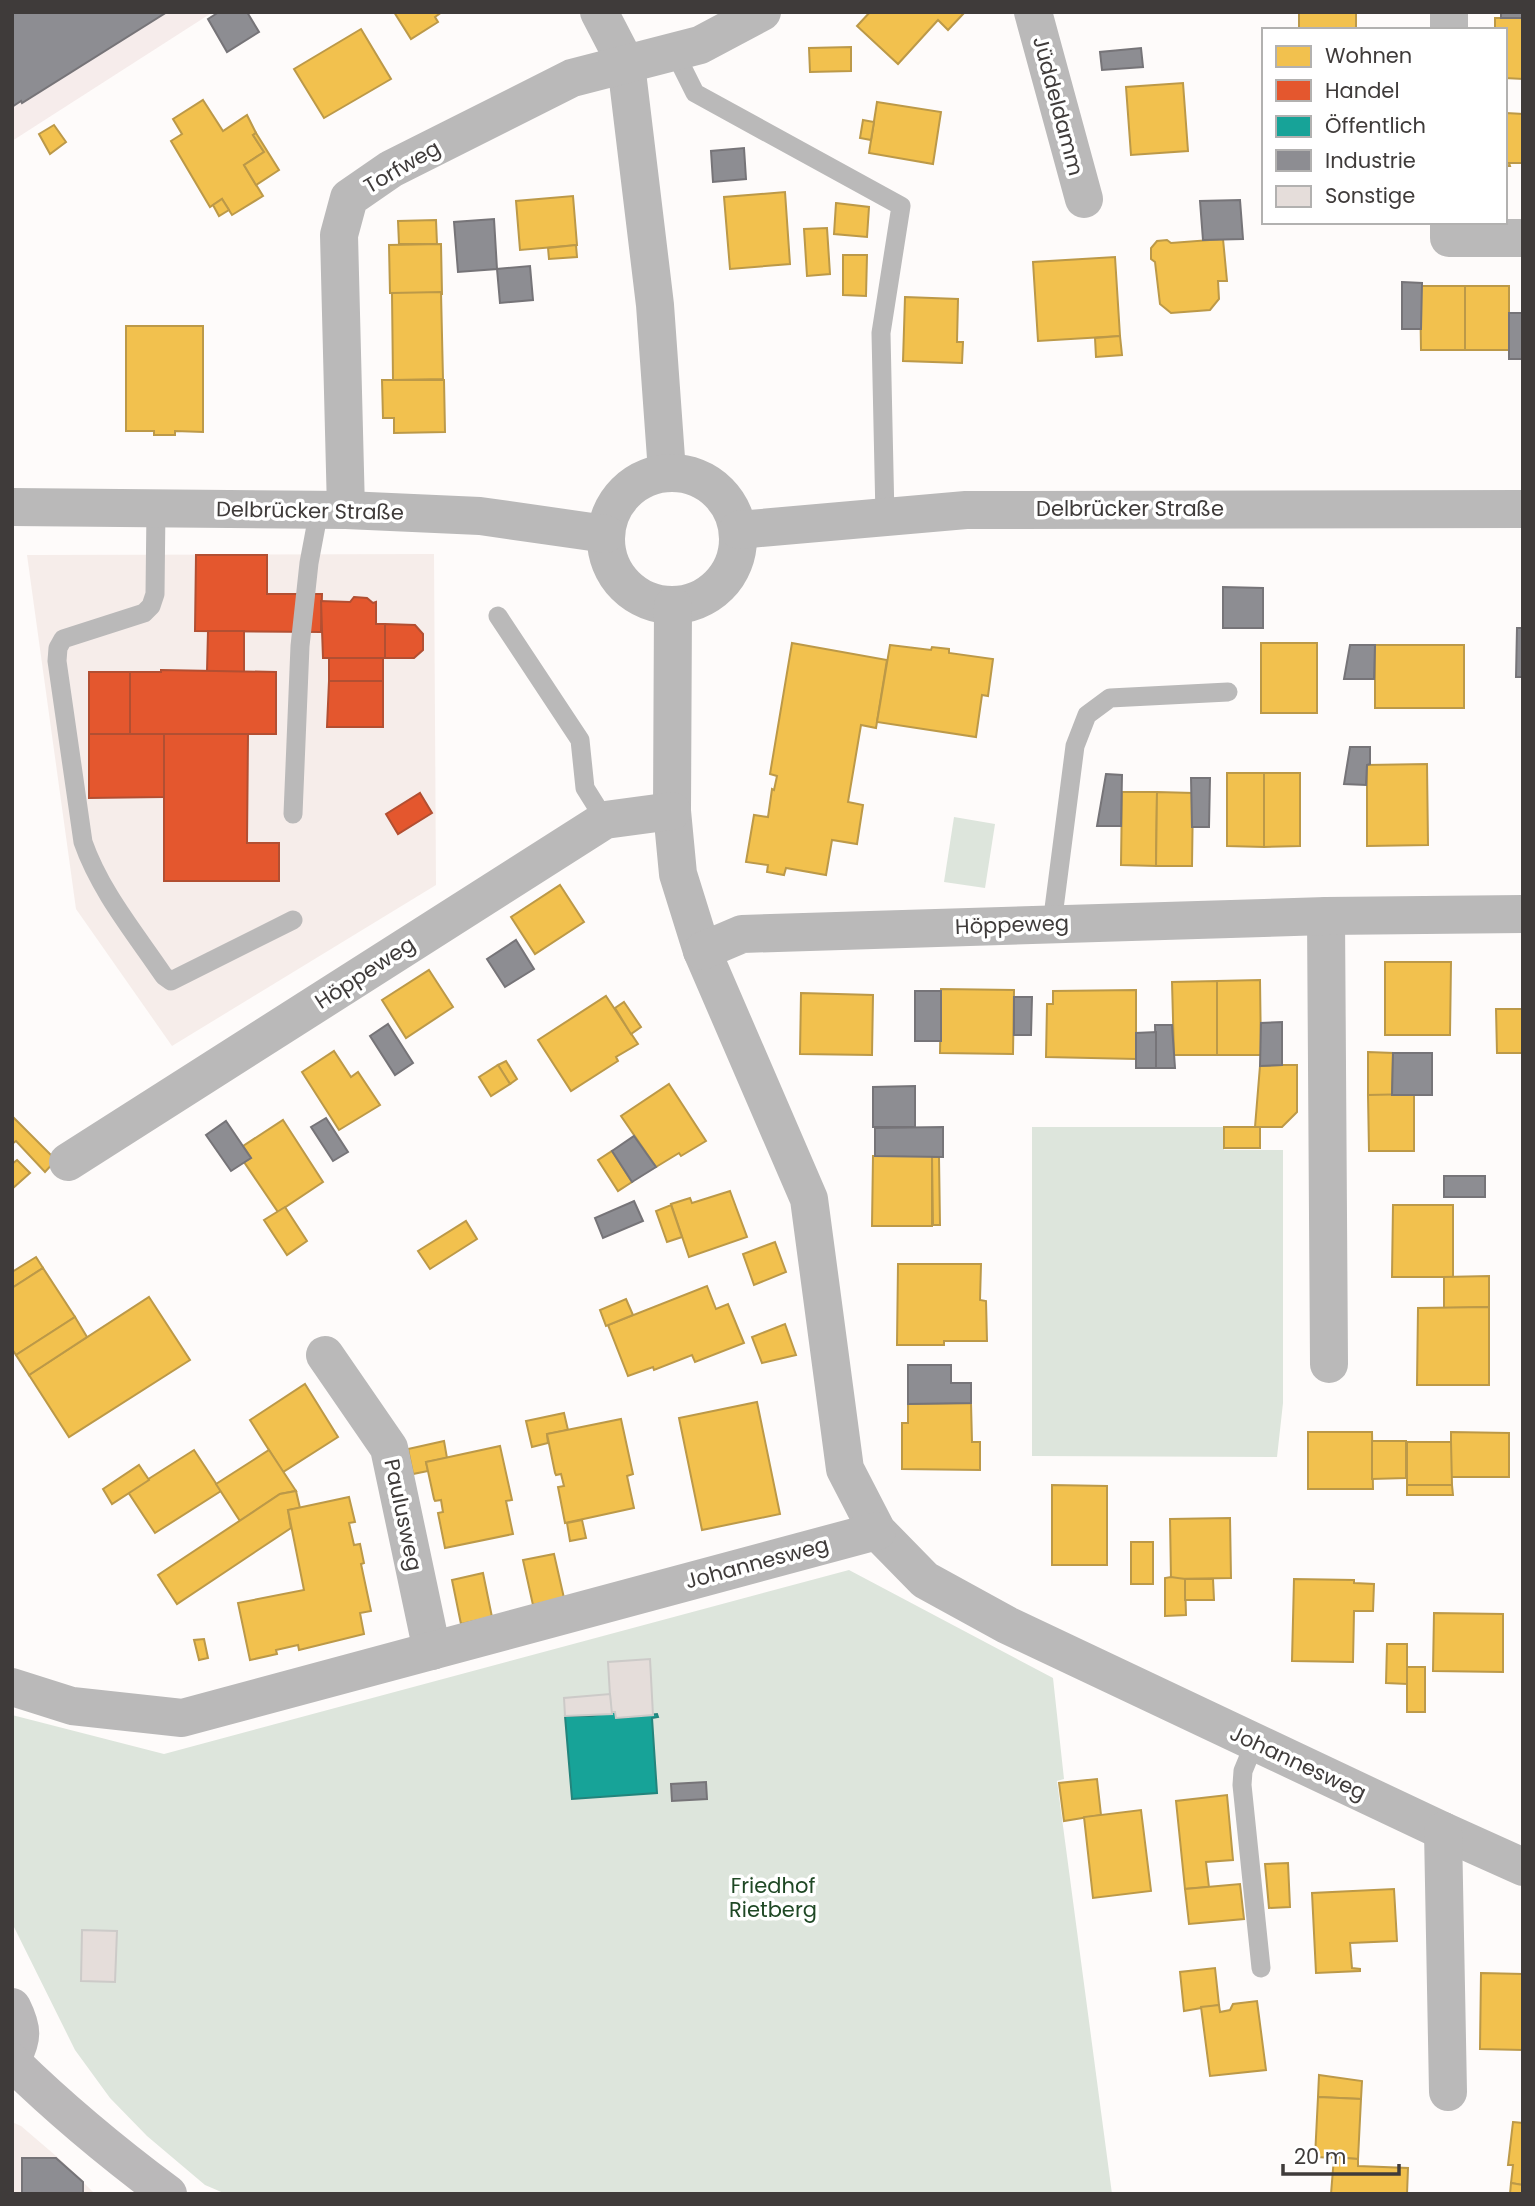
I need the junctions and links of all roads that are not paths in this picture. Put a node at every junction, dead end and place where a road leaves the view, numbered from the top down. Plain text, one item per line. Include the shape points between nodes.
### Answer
1 (599, 12) edge
2 (762, 12) edge
3 (1033, 12) edge
4 (674, 51) junction
5 (626, 64) junction
6 (1084, 199) dead end
7 (1449, 224) edge
8 (1523, 238) edge
9 (667, 472) junction
10 (12, 508) edge
11 (156, 508) junction
12 (1523, 509) edge
13 (333, 510) junction
14 (885, 517) junction
15 (738, 530) junction
16 (606, 534) junction
17 (673, 606) junction
18 (498, 616) dead end
19 (1228, 692) dead end
20 (672, 811) junction
21 (293, 814) dead end
22 (605, 820) junction
23 (1523, 914) edge
24 (1326, 916) junction
25 (293, 920) dead end
26 (1052, 924) junction
27 (702, 951) junction
28 (68, 1163) dead end
29 (325, 1356) dead end
30 (1329, 1364) dead end
31 (877, 1531) junction
32 (432, 1651) junction
33 (12, 1687) edge
34 (1255, 1742) junction
35 (1443, 1831) junction
36 (1523, 1867) edge
37 (1261, 1968) dead end
38 (12, 2007) edge
39 (12, 2061) edge
40 (1448, 2092) dead end
41 (168, 2194) edge

1 - 5 street
2 - 4 street via 700,45
3 - 6 street, Jüddeldamm
4 - 5 street
4 - 14 lane via 695,93 901,206 881,333
5 - 9 street via 655,305
5 - 13 street, Torfweg via 572,78 391,169 349,198 339,235
7 - 8 street via 1449,238
9 - 15 street via 706,481 722,494
9 - 16 street via 648,477 619,499
10 - 11 street, Delbrücker Straße
11 - 13 street, Delbrücker Straße
11 - 25 lane via 151,606 144,613 63,639 58,648 83,842 110,895 171,981
12 - 14 street, Delbrücker Straße via 966,510
13 - 16 street, Delbrücker Straße via 481,516
13 - 21 lane via 309,563 300,646
14 - 15 street, Delbrücker Straße
15 - 17 street via 738,553 715,591 695,602
16 - 17 street via 608,556 617,577 632,593 651,603
17 - 20 street
18 - 22 lane via 580,740 585,788
19 - 26 lane via 1110,698 1087,715 1074,746
20 - 22 street, Höppeweg
20 - 27 street via 678,874
22 - 28 street, Höppeweg
23 - 24 street, Höppeweg
24 - 26 street, Höppeweg
24 - 30 street
26 - 27 street, Höppeweg via 742,934
27 - 31 street via 809,1199 845,1469
29 - 32 street, Paulusweg via 389,1448
31 - 32 street, Johannesweg
31 - 34 street, Johannesweg via 925,1580 1007,1625
32 - 33 street, Johannesweg via 182,1718 72,1706
34 - 35 street, Johannesweg
34 - 37 lane via 1242,1785
35 - 36 street, Johannesweg
35 - 40 street
38 - 39 street via 20,2024 20,2043
39 - 41 street via 118,2157

